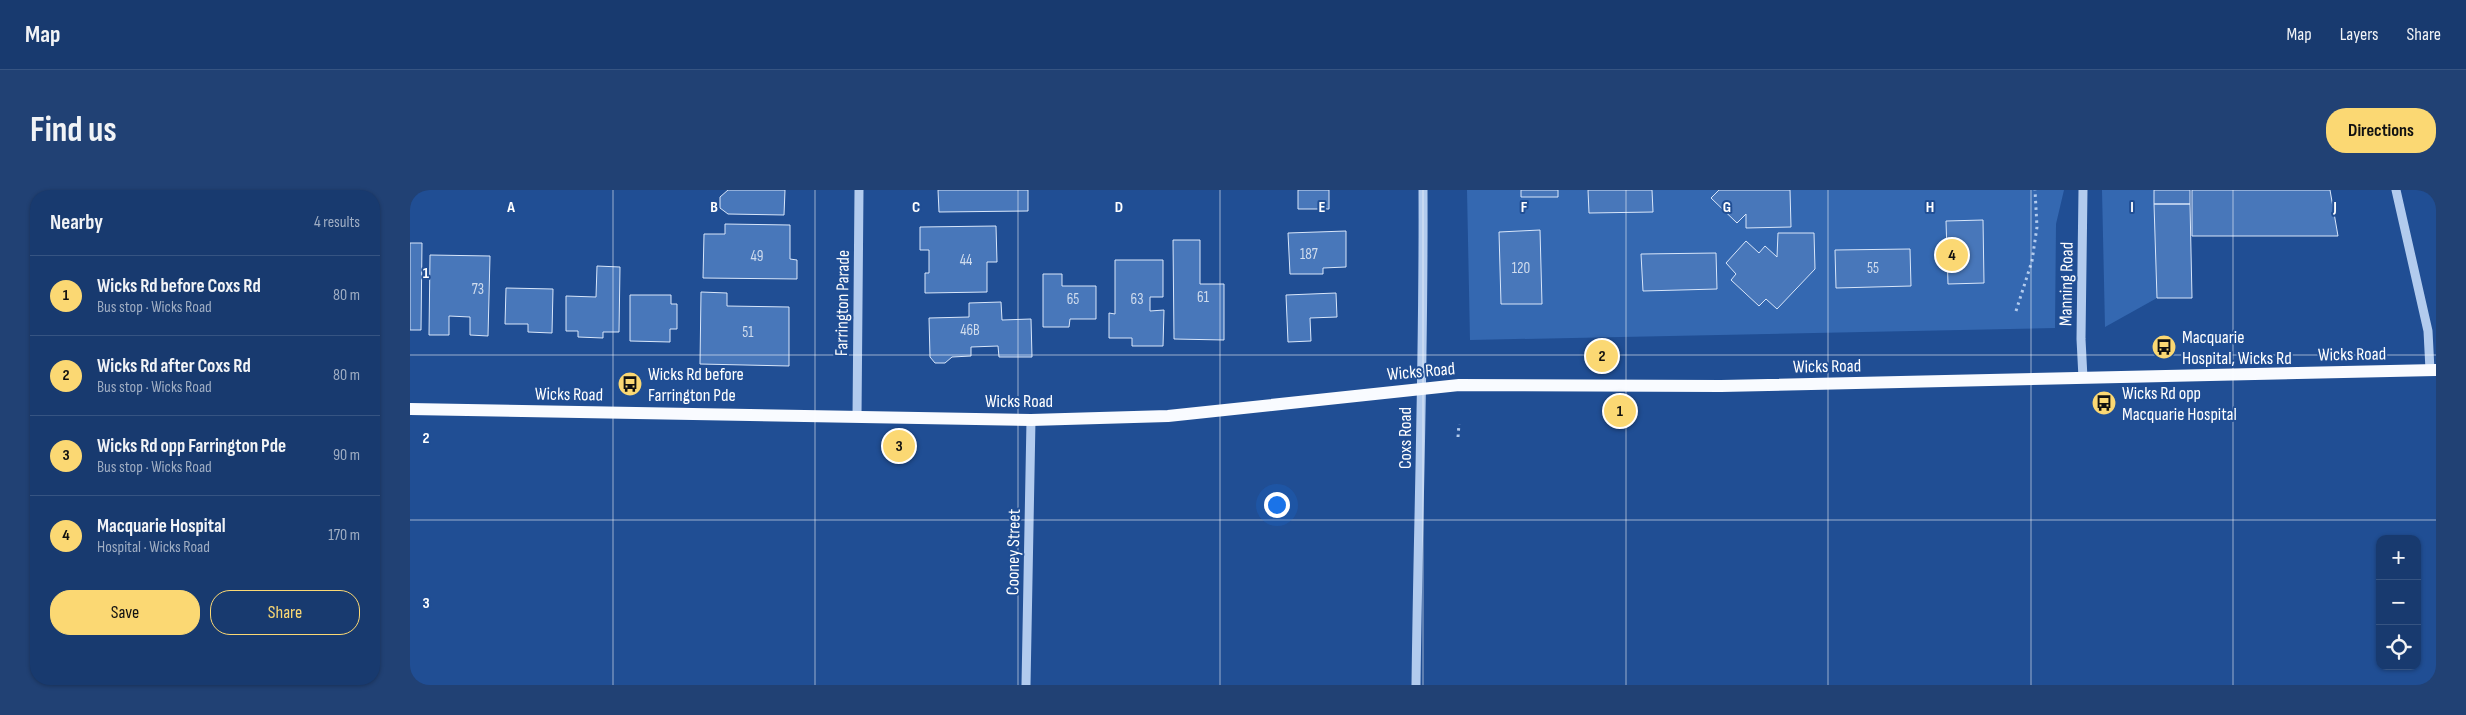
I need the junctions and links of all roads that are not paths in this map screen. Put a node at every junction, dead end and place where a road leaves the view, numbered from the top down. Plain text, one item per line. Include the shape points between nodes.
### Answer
1 (859, 190) edge
2 (1423, 190) edge
3 (2083, 190) edge
4 (2396, 190) edge
5 (2433, 370) edge
6 (2083, 378) junction
7 (1420, 389) junction
8 (410, 409) edge
9 (856, 417) junction
10 (1031, 420) junction
11 (1026, 685) edge
12 (1416, 685) edge

1 - 9 street, Farrington Parade
2 - 7 street, Coxs Road via 1424,338
3 - 6 street, Manning Road
4 - 5 street via 2426,320
5 - 6 main road, Wicks Road
6 - 7 main road, Wicks Road via 1721,386 1477,385
7 - 10 main road, Wicks Road via 1168,416
7 - 12 street, Coxs Road via 1422,449
8 - 9 main road, Wicks Road
9 - 10 main road, Wicks Road
10 - 11 street, Cooney Street

